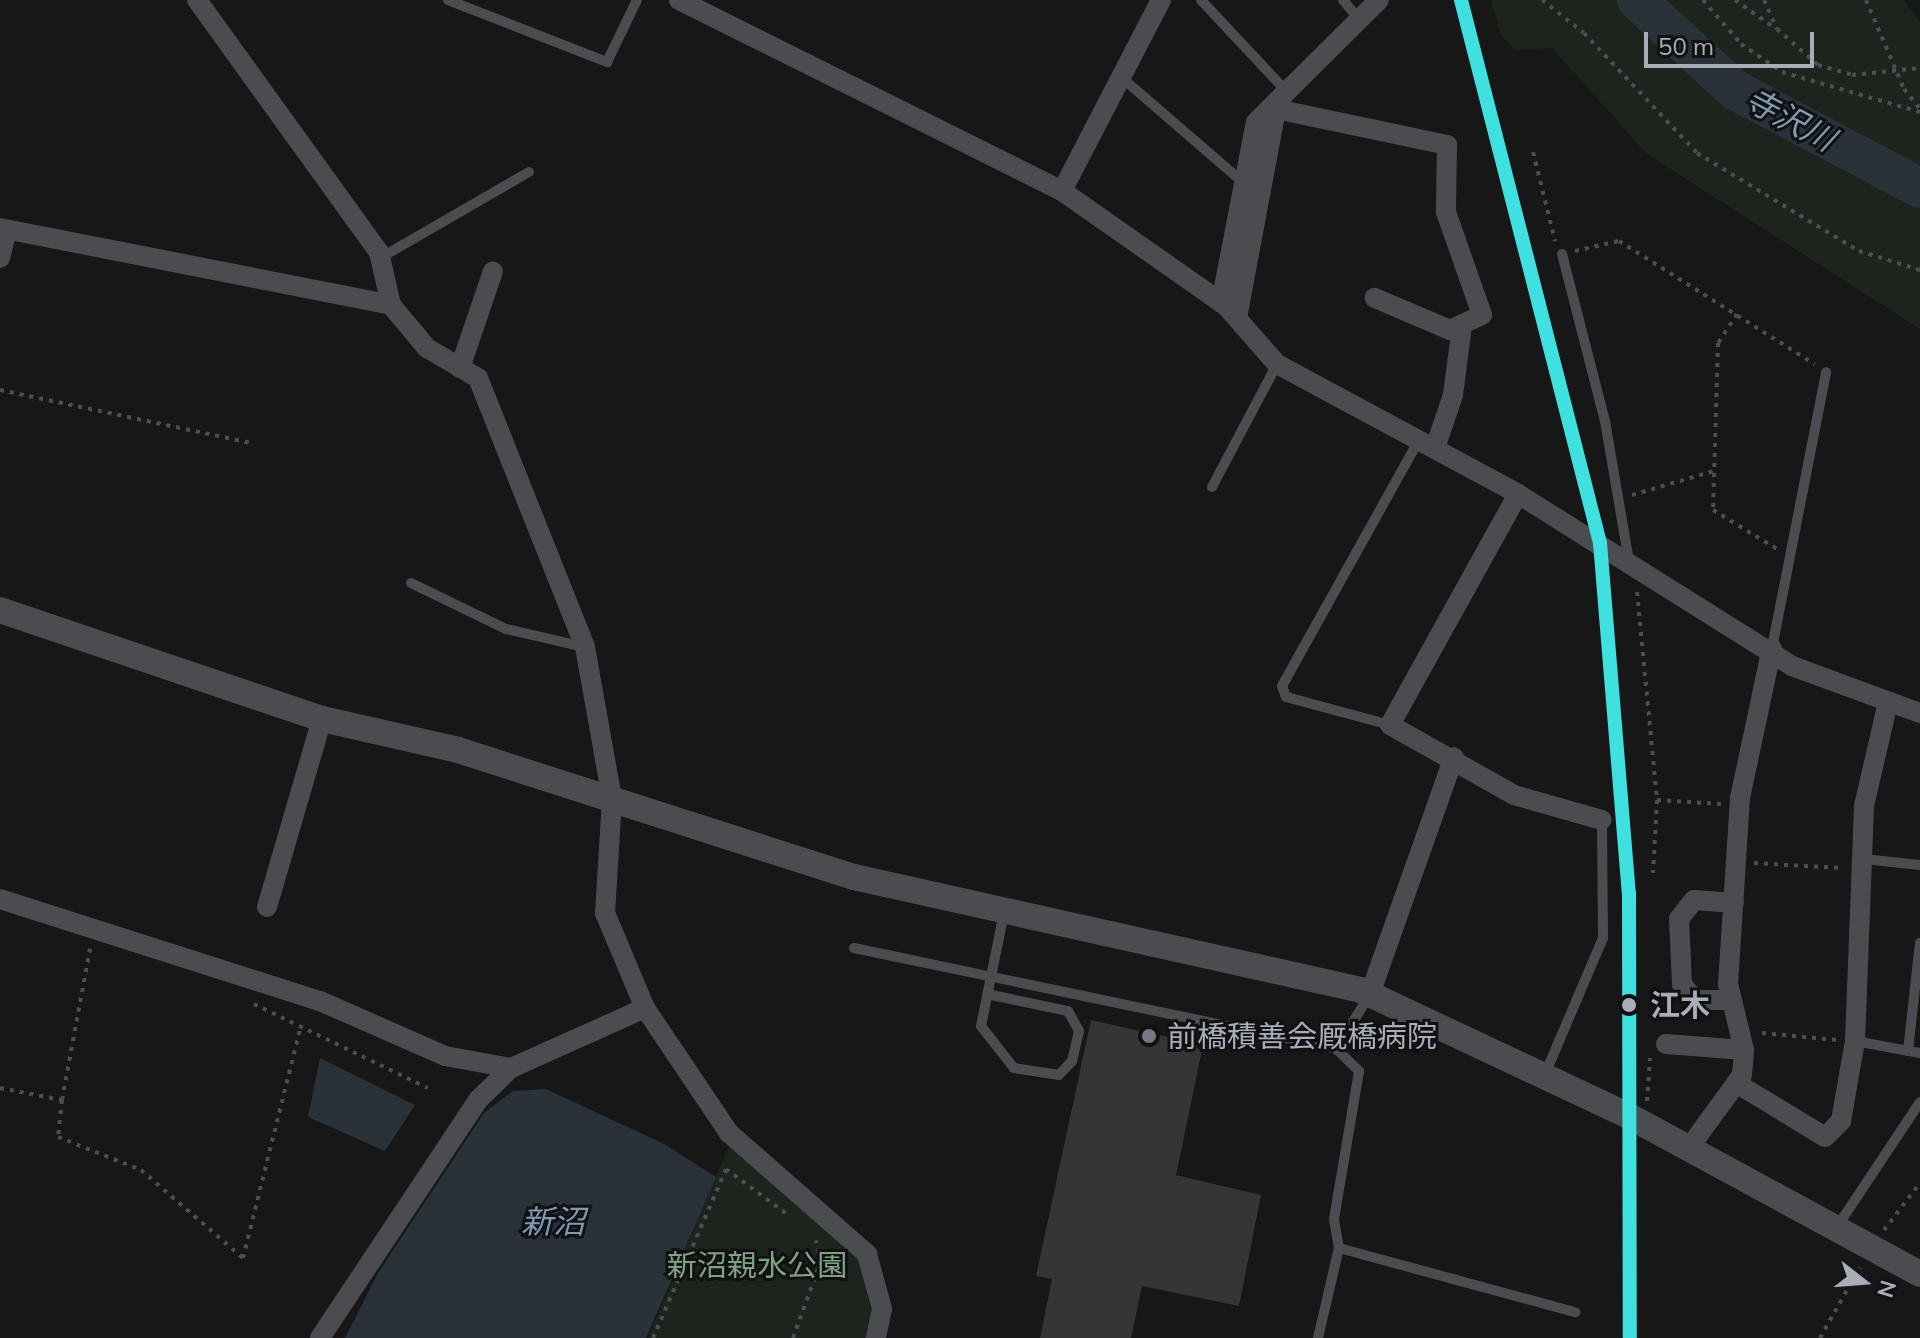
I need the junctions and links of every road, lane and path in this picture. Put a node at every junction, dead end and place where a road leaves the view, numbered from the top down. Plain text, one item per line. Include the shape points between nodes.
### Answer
1 (197, 0) edge
2 (448, 0) edge
3 (637, 0) edge
4 (679, 0) edge
5 (1161, 0) edge
6 (1201, 0) edge
7 (1343, 0) edge
8 (1379, 0) edge
9 (1542, 0) edge
10 (1703, 0) edge
11 (1735, 0) edge
12 (1764, 0) edge
13 (1866, 0) edge
14 (1360, 20) junction
15 (1777, 29) junction
16 (1920, 68) edge
17 (1897, 70) junction
18 (1121, 77) junction
19 (1283, 102) junction
20 (1920, 111) edge
21 (1533, 152) dead end
22 (529, 172) dead end
23 (1244, 183) junction
24 (1062, 191) junction
25 (4, 229) edge
26 (1562, 254) junction
27 (0, 258) edge
28 (380, 258) junction
29 (1920, 270) edge
30 (493, 271) dead end
31 (1375, 298) dead end
32 (1221, 303) junction
33 (391, 305) junction
34 (1737, 314) junction
35 (1237, 318) junction
36 (1462, 326) junction
37 (1277, 364) junction
38 (460, 368) junction
39 (1826, 372) joint
40 (0, 390) edge
41 (252, 443) dead end
42 (1427, 444) junction
43 (1714, 471) junction
44 (1212, 487) dead end
45 (1518, 494) junction
46 (1618, 499) junction
47 (1790, 557) junction
48 (1632, 566) junction
49 (411, 583) dead end
50 (0, 610) edge
51 (585, 647) junction
52 (1772, 648) junction
53 (1888, 702) junction
54 (1920, 713) edge
55 (322, 719) junction
56 (1390, 725) junction
57 (1454, 757) junction
58 (612, 799) junction
59 (1657, 800) junction
60 (1740, 806) junction
61 (1602, 820) joint
62 (1736, 862) junction
63 (1864, 864) junction
64 (1920, 865) edge
65 (1653, 873) dead end
66 (0, 899) edge
67 (1734, 903) junction
68 (267, 907) dead end
69 (1005, 909) junction
70 (1920, 943) edge
71 (75, 944) dead end
72 (854, 948) dead end
73 (90, 949) junction
74 (104, 953) dead end
75 (991, 977) junction
76 (987, 994) junction
77 (1370, 994) junction
78 (241, 999) dead end
79 (1732, 1000) junction
80 (645, 1008) junction
81 (301, 1025) junction
82 (1743, 1041) junction
83 (1855, 1041) junction
84 (1658, 1045) joint
85 (1336, 1049) junction
86 (1908, 1051) junction
87 (1920, 1053) edge
88 (511, 1068) junction
89 (1544, 1076) junction
90 (1736, 1083) junction
91 (0, 1088) edge
92 (428, 1088) dead end
93 (62, 1100) junction
94 (1920, 1102) edge
95 (1642, 1122) junction
96 (1689, 1148) junction
97 (802, 1224) dead end
98 (1835, 1231) junction
99 (811, 1234) dead end
100 (1339, 1248) junction
101 (1920, 1274) edge
102 (1575, 1312) dead end
103 (320, 1338) edge
104 (653, 1338) edge
105 (793, 1338) edge
106 (876, 1338) edge
107 (1318, 1338) edge

1 - 28 street
2 - 3 lane via 607,62
4 - 24 street
5 - 18 street
6 - 19 lane
7 - 14 lane
8 - 14 street
9 - 29 path via 1584,33 1697,153 1859,251
10 - 20 path via 1741,44 1782,72
11 - 15 path
12 - 15 path
13 - 17 path
14 - 19 street
15 - 17 path via 1818,65 1852,75
16 - 17 path
17 - 20 path
18 - 23 lane
18 - 24 street
19 - 23 street via 1256,122
19 - 35 street
19 - 36 street via 1447,145 1446,212 1482,315
21 - 26 path
22 - 28 lane
23 - 32 street
24 - 32 street
25 - 27 street
25 - 33 street
26 - 34 path via 1619,241
26 - 46 lane
28 - 33 street
30 - 38 street
31 - 36 street via 1450,330
32 - 35 street
33 - 38 street via 427,348
34 - 39 path
34 - 43 path via 1718,343
35 - 37 street
36 - 42 street via 1453,395
37 - 42 street
37 - 44 lane
38 - 51 street via 478,378
39 - 47 lane
40 - 41 path
42 - 45 street
42 - 56 lane via 1282,686 1286,697
43 - 46 path
43 - 47 path via 1713,510
45 - 48 street
45 - 56 street
46 - 48 lane
47 - 52 lane
48 - 52 street
48 - 59 path
49 - 51 lane via 506,629
50 - 55 street
51 - 58 street
52 - 53 street via 1792,666
52 - 60 street
53 - 54 street
53 - 63 street via 1864,806
55 - 58 street via 458,750
55 - 68 street
56 - 57 street
57 - 61 street via 1514,795
57 - 77 street
58 - 69 street via 854,877
58 - 80 street via 605,913
59 - 60 path
59 - 65 path
60 - 62 street
61 - 89 lane via 1603,938
62 - 63 path
62 - 67 street
63 - 64 lane
63 - 83 street
66 - 88 street via 320,1001 445,1056
67 - 79 street
67 - 79 street via 1694,900 1679,919 1682,984 1695,1000
69 - 75 lane
69 - 77 street
70 - 86 lane
71 - 73 path
72 - 75 lane
73 - 74 path
73 - 93 path
75 - 76 lane
75 - 85 lane
76 - 76 lane via 981,1026 1014,1068 1059,1075 1072,1061 1079,1031 1068,1011
77 - 85 lane
77 - 89 street
78 - 81 path
79 - 82 street
80 - 88 street
80 - 106 street via 729,1133 867,1254 882,1309
81 - 92 path
81 - 93 path via 243,1258 141,1170 58,1137
82 - 83 path
82 - 84 street
82 - 90 street
83 - 86 lane
83 - 90 street via 1841,1121 1825,1137
84 - 95 path
85 - 100 lane via 1359,1071 1334,1219
86 - 87 lane
88 - 103 street via 479,1099
89 - 95 street
90 - 96 street
91 - 93 path
94 - 98 lane
95 - 96 street
96 - 98 street
97 - 104 path via 726,1169
98 - 101 street
99 - 105 path via 820,1245 820,1263
100 - 102 lane
100 - 107 lane

